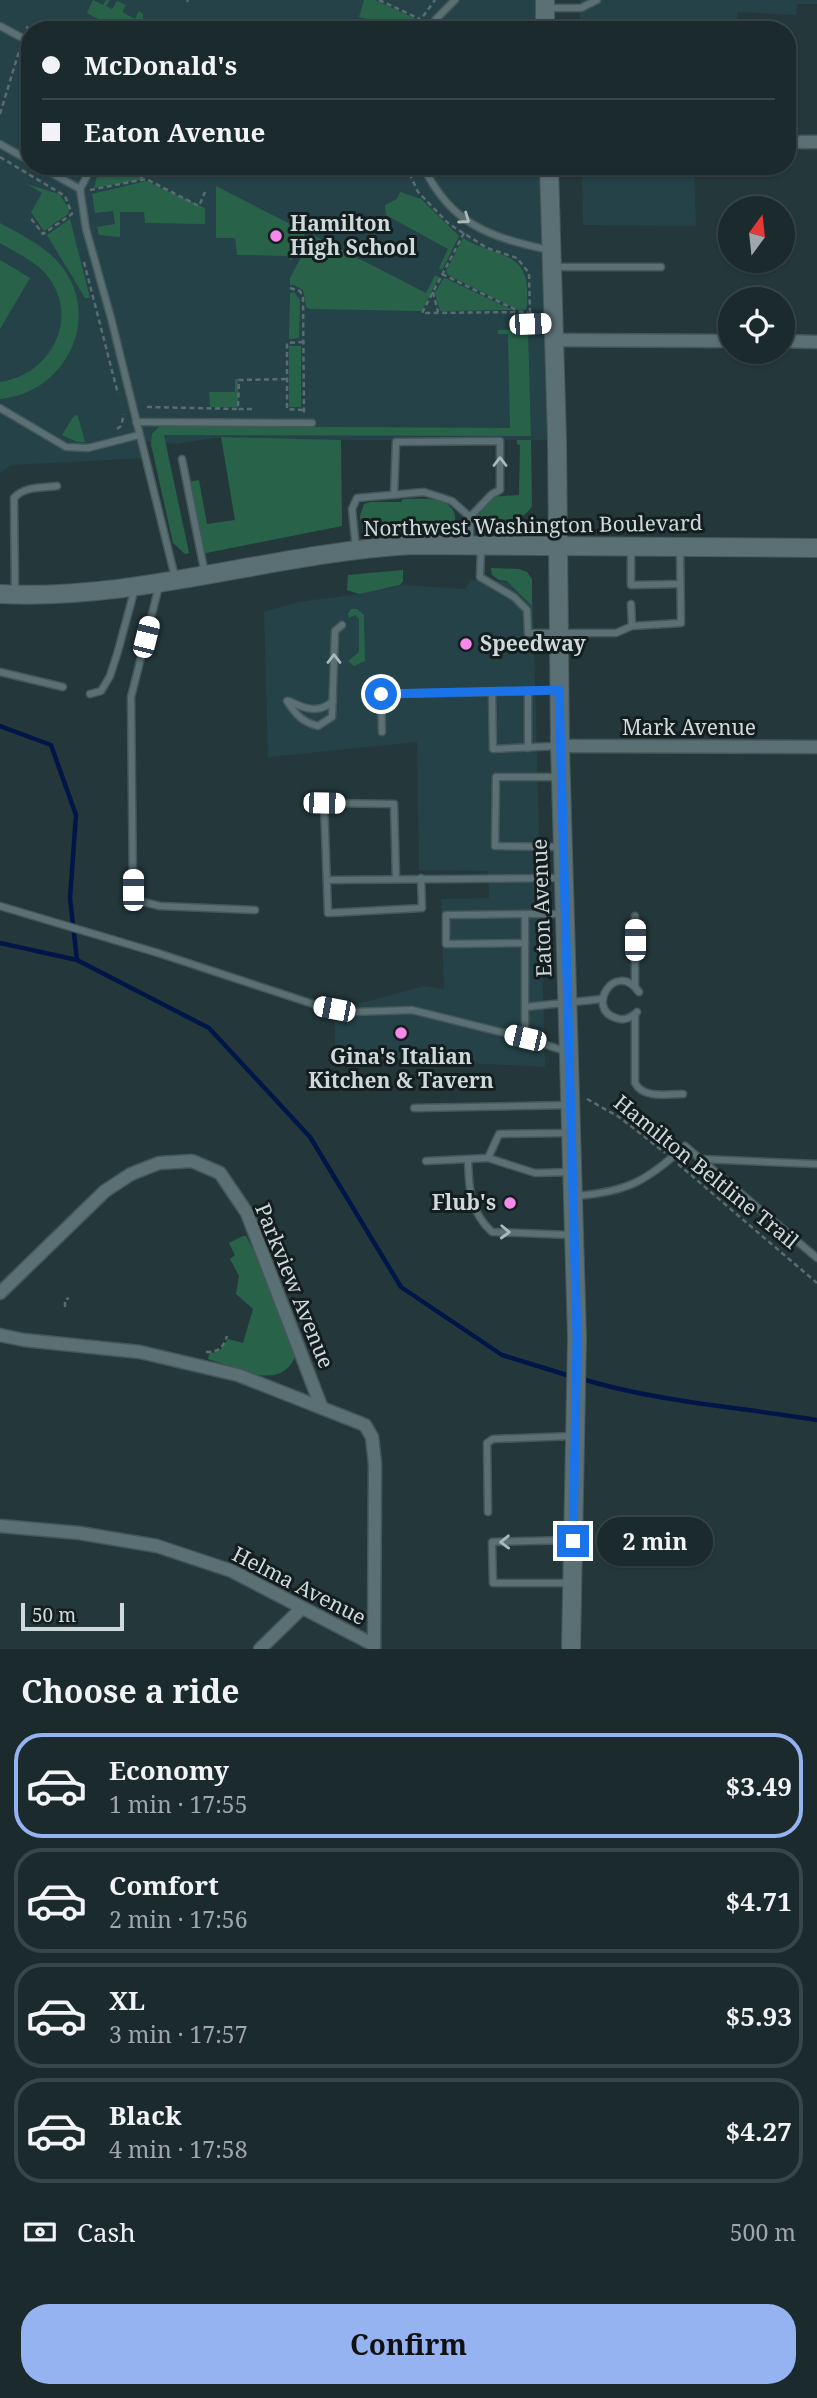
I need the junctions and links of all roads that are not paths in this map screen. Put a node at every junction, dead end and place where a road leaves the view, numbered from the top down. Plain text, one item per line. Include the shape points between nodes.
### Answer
1 (455, 0) edge
2 (597, 0) edge
3 (545, 4) edge
4 (435, 21) edge
5 (0, 26) edge
6 (21, 37) edge
7 (801, 142) dead end
8 (817, 142) edge
9 (0, 144) edge
10 (21, 156) edge
11 (55, 175) edge
12 (87, 175) edge
13 (429, 175) edge
14 (549, 175) edge
15 (80, 189) junction
16 (552, 259) junction
17 (661, 267) dead end
18 (513, 325) dead end
19 (555, 332) junction
20 (718, 340) edge
21 (795, 341) edge
22 (817, 342) edge
23 (0, 408) edge
24 (136, 422) junction
25 (308, 423) road end
26 (139, 435) junction
27 (181, 459) dead end
28 (57, 486) dead end
29 (396, 495) junction
30 (470, 517) junction
31 (476, 546) junction
32 (559, 546) junction
33 (631, 546) junction
34 (680, 547) junction
35 (817, 548) edge
36 (356, 550) junction
37 (206, 576) junction
38 (168, 583) junction
39 (680, 584) junction
40 (135, 587) junction
41 (7, 594) edge
42 (631, 604) dead end
43 (342, 625) dead end
44 (632, 626) junction
45 (559, 632) junction
46 (0, 672) edge
47 (63, 687) dead end
48 (559, 690) junction
49 (528, 691) junction
50 (492, 692) junction
51 (90, 694) dead end
52 (334, 701) junction
53 (382, 732) dead end
54 (560, 746) junction
55 (817, 747) edge
56 (528, 748) junction
57 (561, 777) junction
58 (563, 847) junction
59 (421, 878) junction
60 (564, 878) junction
61 (396, 879) junction
62 (327, 880) junction
63 (0, 906) edge
64 (255, 911) dead end
65 (525, 914) junction
66 (565, 914) junction
67 (635, 916) dead end
68 (503, 934) dead end
69 (483, 935) dead end
70 (467, 936) dead end
71 (525, 943) junction
72 (468, 944) junction
73 (483, 944) junction
74 (503, 944) junction
75 (603, 999) junction
76 (568, 1003) junction
77 (525, 1007) junction
78 (525, 1038) junction
79 (570, 1053) junction
80 (684, 1094) dead end
81 (571, 1099) junction
82 (414, 1108) dead end
83 (572, 1133) junction
84 (488, 1158) junction
85 (468, 1159) junction
86 (701, 1159) junction
87 (426, 1161) dead end
88 (817, 1164) edge
89 (573, 1172) junction
90 (573, 1196) junction
91 (574, 1235) junction
92 (817, 1258) edge
93 (0, 1293) edge
94 (0, 1335) edge
95 (321, 1406) junction
96 (575, 1436) junction
97 (488, 1512) dead end
98 (0, 1526) edge
99 (573, 1541) junction
100 (572, 1583) junction
101 (301, 1608) junction
102 (374, 1647) edge
103 (260, 1649) edge
104 (571, 1649) edge

1 - 4 lane
2 - 3 lane via 582,8
5 - 6 lane
7 - 8 street
9 - 10 lane
11 - 15 lane
12 - 15 lane
13 -> 16 lane via 454,212 483,232
14 - 16 main road, Eaton Avenue
15 - 24 lane via 86,229
16 - 17 lane
16 - 19 main road, Eaton Avenue
18 - 19 lane via 530,324
19 - 20 street
19 - 32 main road, Eaton Avenue
21 - 22 street
23 - 26 lane via 66,447 88,448
24 - 25 lane
24 - 26 lane
26 - 38 lane
27 - 37 lane
28 - 41 lane via 26,490 14,498
29 - 30 lane via 424,492 452,501
30 -> 29 lane via 500,490 500,441 396,442
29 - 36 lane via 358,498 352,509
30 - 31 lane
31 - 32 main road, Northwest Washington Boulevard
31 - 36 main road, Northwest Washington Boulevard
31 - 45 lane via 480,577 527,610 528,633
32 - 33 main road, Northwest Washington Boulevard
32 - 45 main road, Eaton Avenue
33 - 34 main road, Northwest Washington Boulevard
33 - 39 lane via 631,588
34 - 35 main road, Northwest Washington Boulevard
34 - 39 lane
36 - 37 main road, Northwest Washington Boulevard
37 - 38 main road, Northwest Washington Boulevard
38 - 40 main road, Northwest Washington Boulevard
38 - 64 lane via 131,697 133,890 139,901 160,906
39 - 44 lane via 681,623
40 - 41 main road, Northwest Washington Boulevard
40 - 51 lane via 110,676 101,691
42 - 44 lane
52 -> 43 lane via 334,631
44 - 45 lane via 616,633
45 - 48 main road, Eaton Avenue
46 - 47 lane
48 - 49 lane
48 - 54 main road, Eaton Avenue
49 - 50 lane
49 - 56 lane
50 - 53 lane via 381,694
50 - 56 lane via 493,749
52 - 52 lane via 332,717 318,726 296,715 287,701 313,710
54 - 55 street, Mark Avenue
54 - 56 lane
54 - 57 main road, Eaton Avenue
57 - 58 main road, Eaton Avenue
57 - 58 lane via 496,777 495,846
58 - 60 main road, Eaton Avenue
59 - 60 lane
59 - 61 lane
59 - 62 lane via 422,908 328,914
60 - 66 main road, Eaton Avenue
61 - 62 lane
61 - 62 lane via 394,804 324,803
63 - 78 lane via 316,1005 353,1012 412,1010
65 - 66 lane
65 - 71 lane
65 - 72 lane via 446,915 446,944
66 - 76 main road, Eaton Avenue
67 - 75 lane via 637,989 618,981 607,988
68 - 74 lane
69 - 73 lane
70 - 72 lane
71 - 74 lane
71 - 77 lane
72 - 73 lane
73 - 74 lane
75 - 76 lane
75 - 80 lane via 611,1016 624,1020 636,1013 637,1088 643,1093
76 - 77 lane
76 - 79 main road, Eaton Avenue
77 - 78 lane
78 - 79 lane
79 - 81 main road, Eaton Avenue
81 - 82 lane
81 - 83 main road, Eaton Avenue
83 - 84 lane via 499,1134
83 - 89 main road, Eaton Avenue
84 - 85 lane
84 - 89 lane via 535,1173
85 - 87 lane
85 -> 91 lane via 469,1193 492,1232
86 - 88 lane
86 - 90 lane via 685,1146 658,1171 633,1184 604,1194
86 - 92 lane
89 - 90 main road, Eaton Avenue
90 - 91 main road, Eaton Avenue
91 - 96 main road, Eaton Avenue
93 - 95 street, Parkview Avenue via 106,1191 159,1163 192,1161 220,1173 247,1213
94 - 95 street via 140,1352 238,1375
95 - 102 street via 365,1425 372,1437
96 - 97 lane via 486,1443
96 - 99 main road, Eaton Avenue
98 - 101 street, Helma Avenue via 157,1546 232,1571
99 - 100 main road, Eaton Avenue
99 -> 100 lane via 492,1542 493,1583
100 - 104 main road, Eaton Avenue
101 - 102 street, Helma Avenue
101 - 103 street

